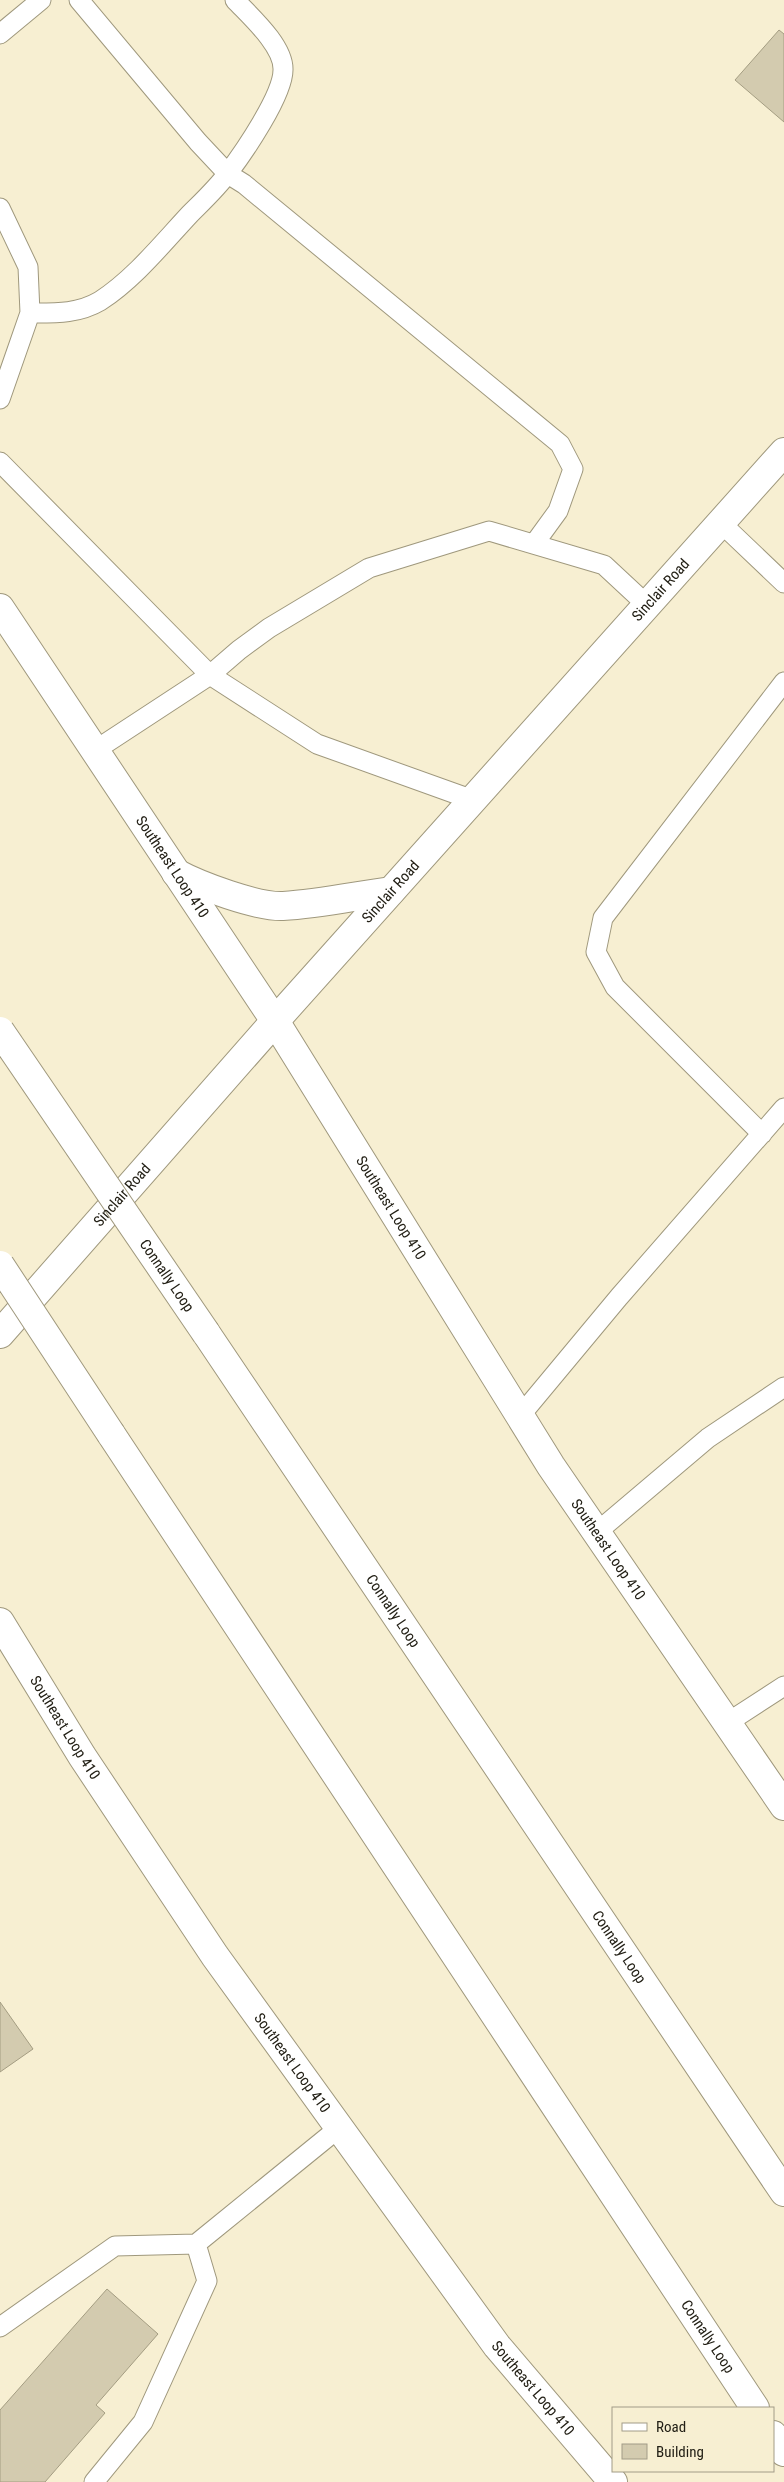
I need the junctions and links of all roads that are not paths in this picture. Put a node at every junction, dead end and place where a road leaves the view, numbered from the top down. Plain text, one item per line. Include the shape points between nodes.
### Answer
1 (41, 0) edge
2 (79, 0) edge
3 (235, 0) edge
4 (0, 34) edge
5 (228, 174) junction
6 (0, 208) edge
7 (30, 313) junction
8 (0, 399) edge
9 (784, 452) edge
10 (0, 462) edge
11 (721, 523) junction
12 (534, 544) junction
13 (784, 583) edge
14 (647, 605) junction
15 (0, 608) edge
16 (210, 675) junction
17 (784, 682) edge
18 (94, 751) junction
19 (473, 800) junction
20 (175, 872) junction
21 (391, 891) junction
22 (275, 1021) junction
23 (0, 1032) edge
24 (784, 1108) edge
25 (762, 1134) junction
26 (0, 1266) edge
27 (0, 1334) edge
28 (784, 1387) edge
29 (520, 1416) junction
30 (596, 1532) junction
31 (0, 1622) edge
32 (0, 1645) edge
33 (27, 1665) junction
34 (784, 1686) edge
35 (727, 1723) junction
36 (784, 1806) edge
37 (340, 2127) junction
38 (784, 2192) edge
39 (196, 2244) junction
40 (0, 2327) edge
41 (754, 2407) edge
42 (774, 2437) edge
43 (784, 2452) edge
44 (94, 2482) edge
45 (613, 2482) edge

1 - 4 lane
2 - 5 lane
3 - 5 lane via 266,34 280,55 284,69 280,87
5 - 7 lane via 156,251 100,300 68,313
5 - 12 lane via 560,444 573,469 558,512
6 - 7 lane via 28,268
7 - 8 lane
9 - 11 main road, Sinclair Road
10 - 16 lane
11 - 13 lane
11 - 14 main road, Sinclair Road
12 - 14 lane via 604,565
12 - 16 lane via 489,531 369,568 269,628
14 - 19 main road, Sinclair Road
15 - 18 main road, Southeast Loop 410
16 - 18 lane
16 - 19 lane via 317,744
17 - 25 lane via 603,918 596,952 615,987
18 - 20 main road, Southeast Loop 410
19 - 21 main road, Sinclair Road
20 - 21 main road via 196,884 281,906
20 - 22 main road, Southeast Loop 410
21 - 22 main road, Sinclair Road
22 - 27 main road, Sinclair Road
22 - 29 main road, Southeast Loop 410
23 - 38 main road, Connally Loop, bridge
24 - 25 lane
25 - 29 lane
26 - 41 main road, Connally Loop, bridge
28 - 30 lane via 708,1438
29 - 30 main road, Southeast Loop 410
30 - 35 main road, Southeast Loop 410
31 - 33 main road, Southeast Loop 410
32 - 33 main road
33 - 37 main road, Southeast Loop 410 via 82,1756 215,1956
34 - 35 lane
35 - 36 main road, Southeast Loop 410
37 - 39 lane
37 - 45 main road, Southeast Loop 410 via 497,2346
39 - 40 lane via 115,2246
39 - 44 lane via 207,2281 143,2422
42 - 43 main road

